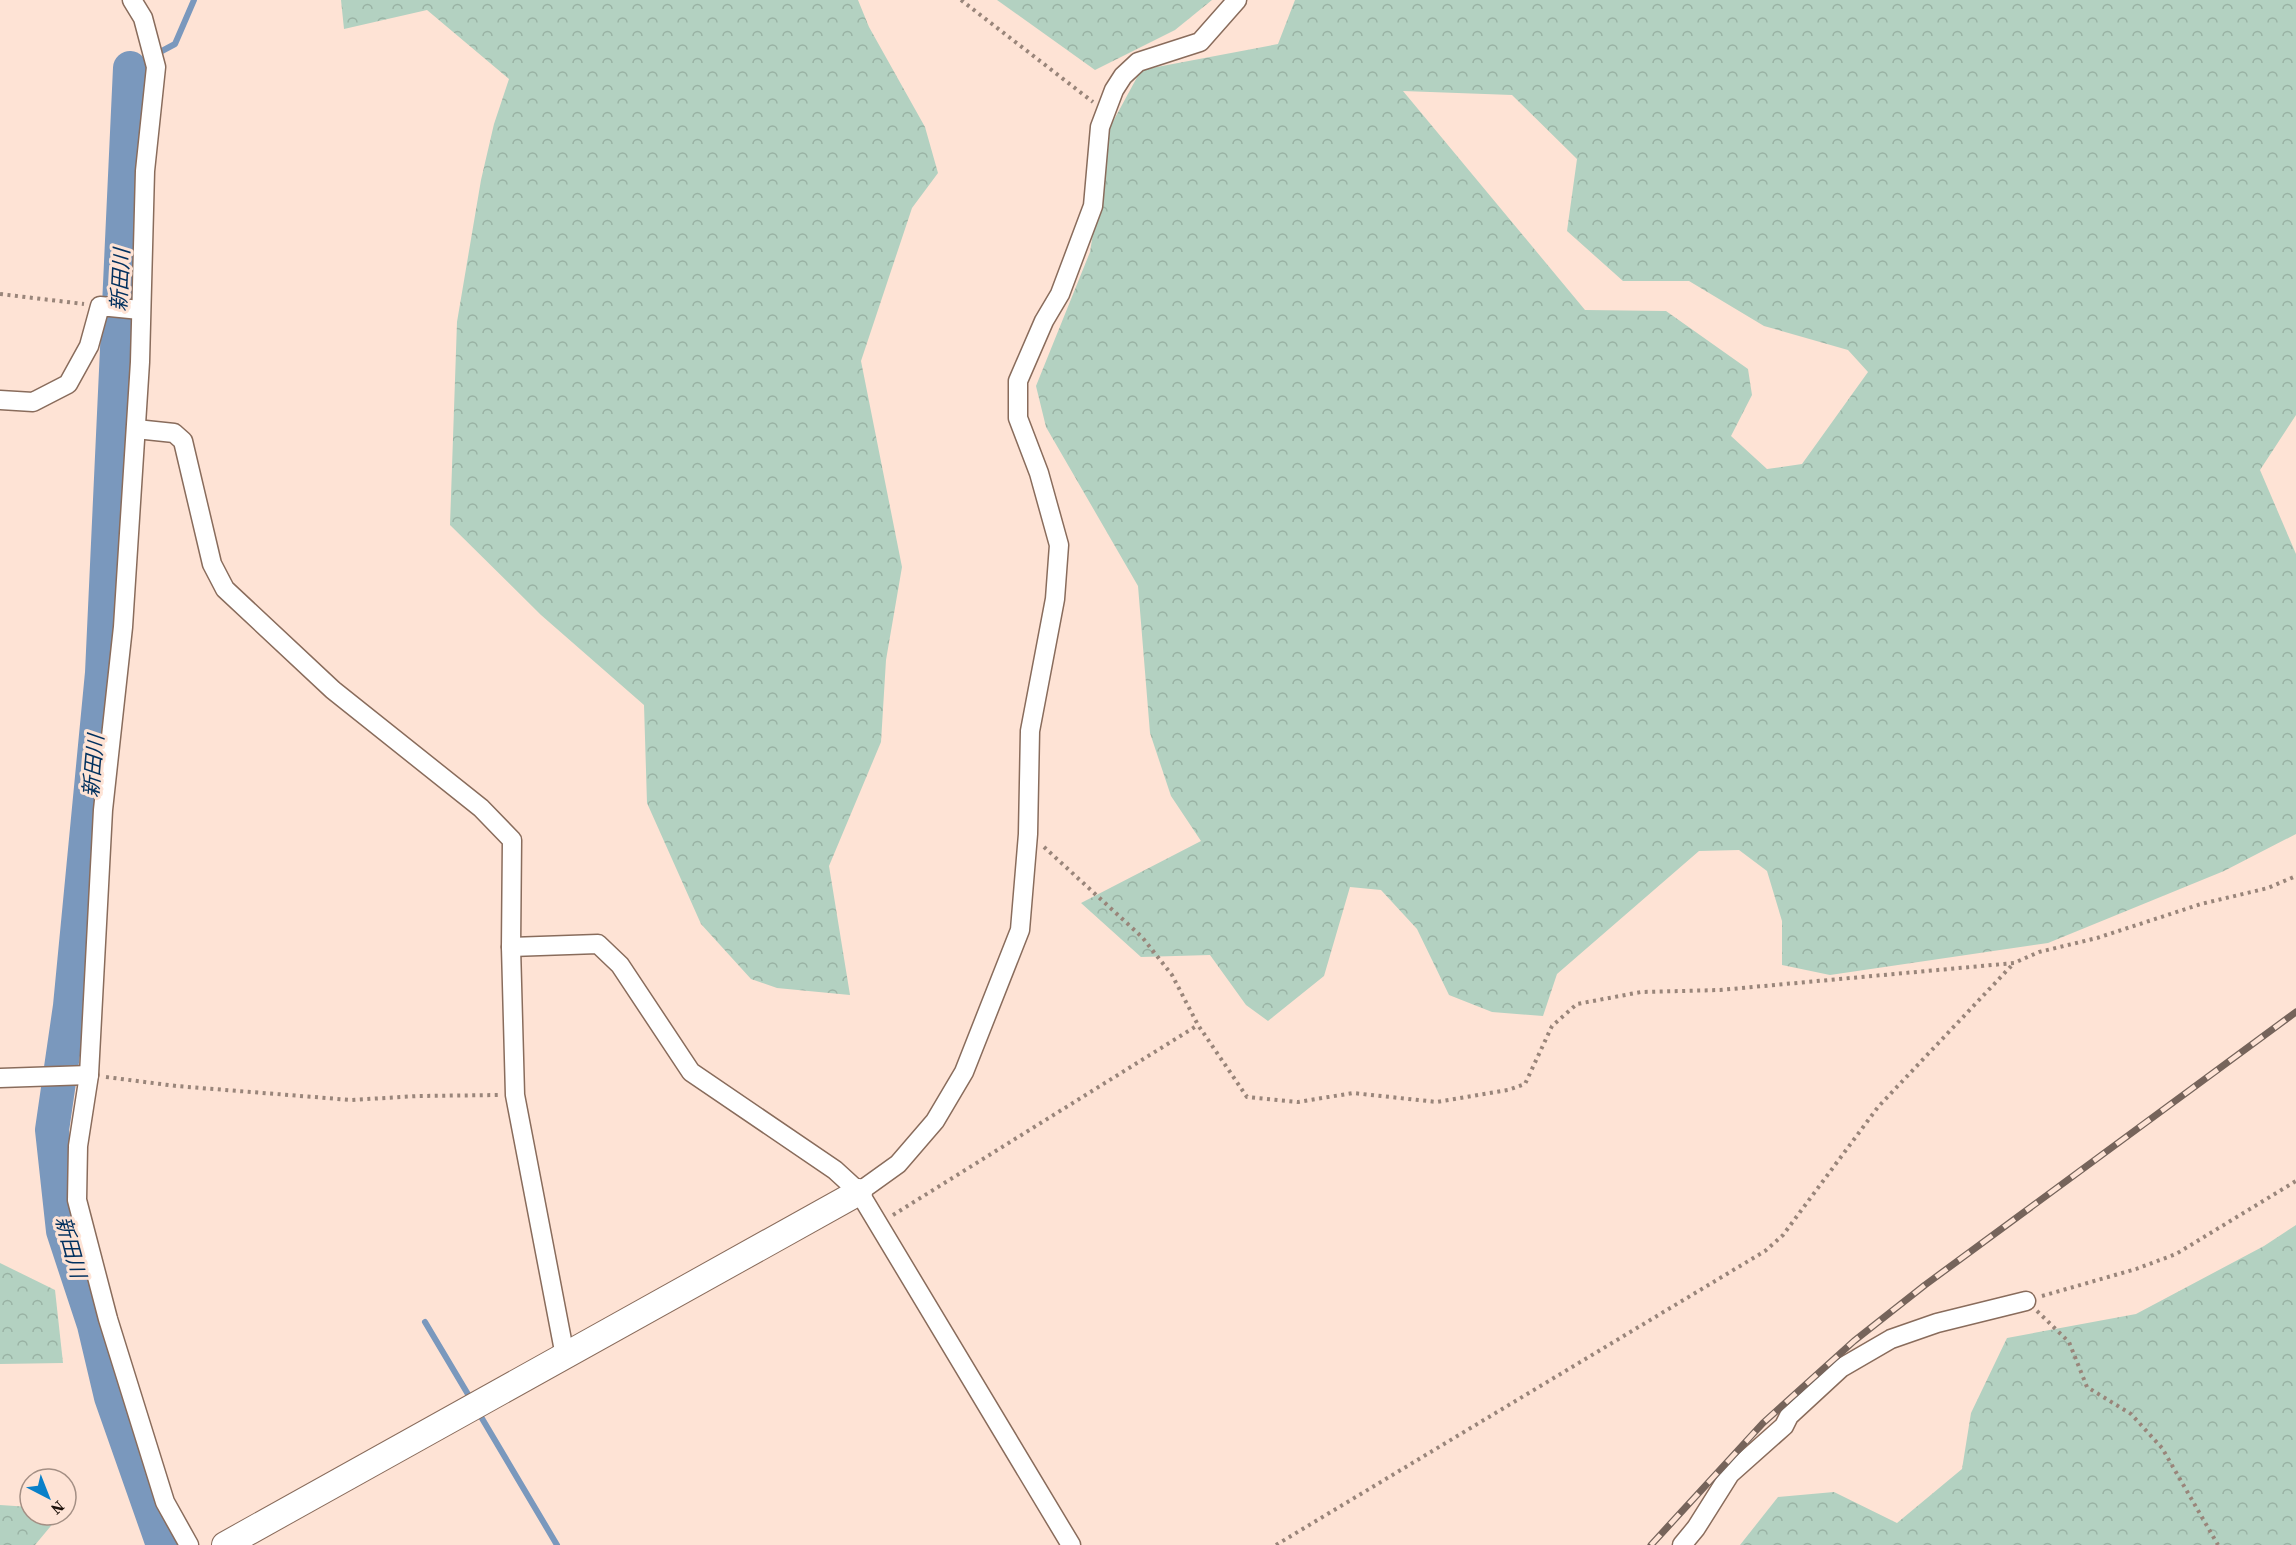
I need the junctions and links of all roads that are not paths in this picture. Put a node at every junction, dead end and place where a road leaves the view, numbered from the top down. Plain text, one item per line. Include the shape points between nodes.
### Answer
1 (132, 0) edge
2 (1237, 0) edge
3 (140, 310) junction
4 (0, 400) edge
5 (136, 429) junction
6 (511, 946) junction
7 (89, 1075) junction
8 (0, 1078) edge
9 (859, 1192) junction
10 (2026, 1301) road end
11 (565, 1356) junction
12 (189, 1545) edge
13 (225, 1545) edge
14 (1071, 1545) edge
15 (1682, 1545) edge

1 - 3 street via 143,18 156,67 145,171
2 - 9 street via 1200,42 1138,62 1123,76 1106,111 1097,144 1093,206 1060,294 1018,381 1018,418 1039,473 1059,545 1055,599 1030,731 1028,834 1020,930 964,1072 935,1121 898,1164
3 - 4 street via 100,306 89,346 68,384 33,402
3 - 5 street
5 - 6 street via 174,433 183,441 212,564 225,589 333,690 481,808 512,840
5 - 7 street via 123,627 103,810
6 - 9 street via 598,944 620,964 691,1072 835,1170
6 - 11 street via 515,1095
7 - 8 street
7 - 12 street via 78,1146 77,1200 108,1319 165,1502
9 - 11 street
9 - 14 street
10 - 15 street via 1914,1329 1854,1359 1730,1474
11 - 13 street

